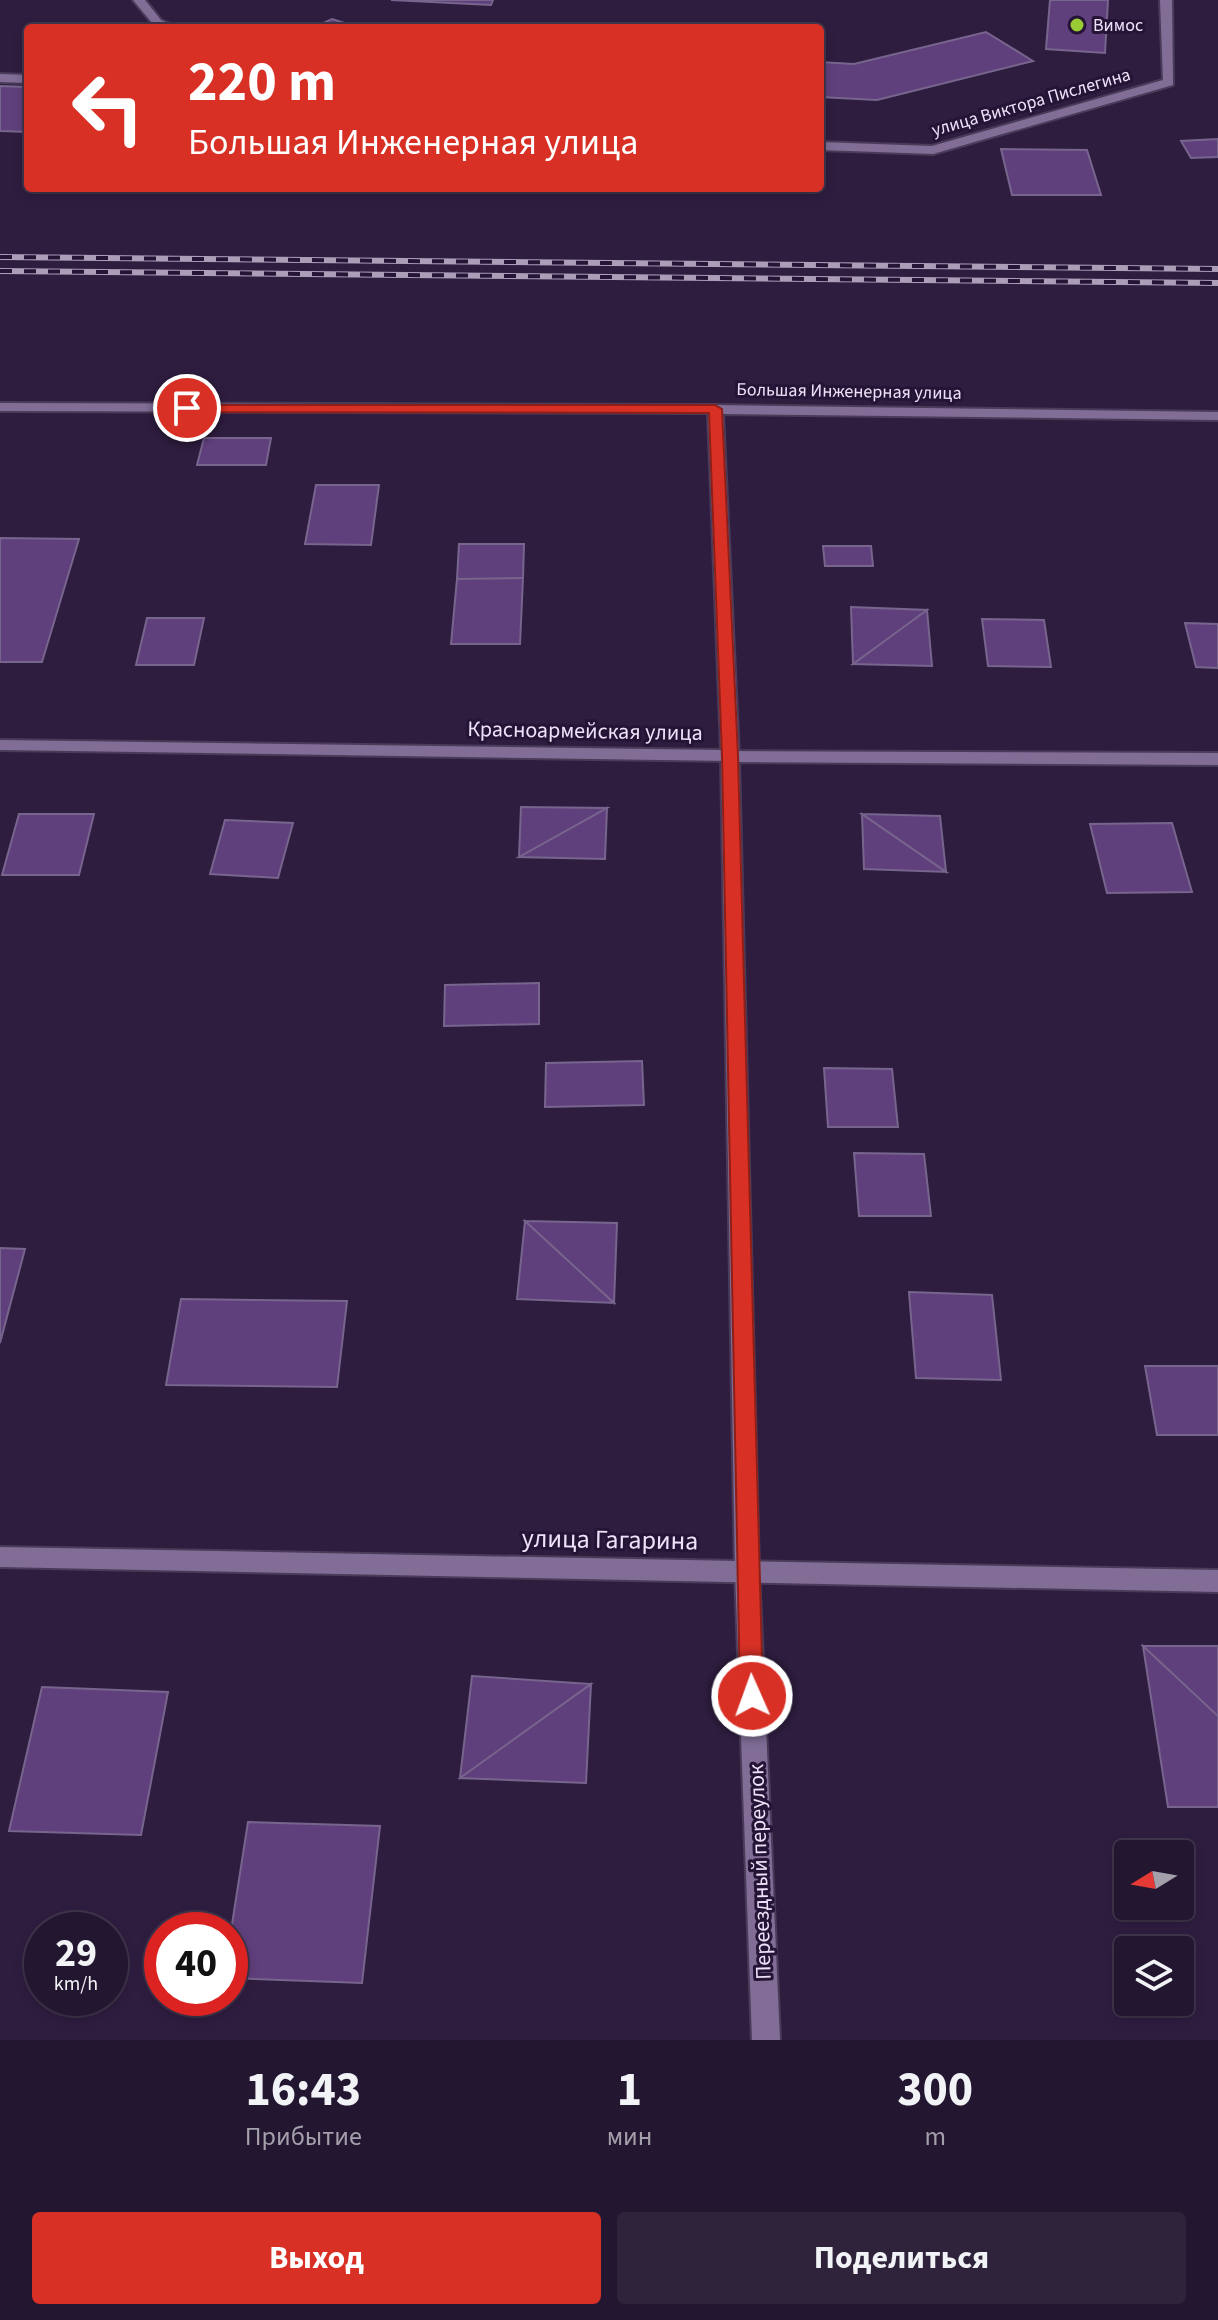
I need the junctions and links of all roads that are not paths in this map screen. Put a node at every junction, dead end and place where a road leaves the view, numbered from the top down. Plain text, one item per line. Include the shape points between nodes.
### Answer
1 (139, 0) edge
2 (1166, 0) edge
3 (162, 24) edge
4 (0, 78) edge
5 (24, 79) edge
6 (824, 146) edge
7 (0, 407) edge
8 (715, 409) junction
9 (1218, 416) edge
10 (0, 745) edge
11 (730, 756) junction
12 (1218, 759) edge
13 (0, 1557) edge
14 (747, 1571) junction
15 (1218, 1581) edge
16 (766, 2040) edge

1 - 3 street
2 - 6 street, улица Виктора Пислегина via 1169,82 933,150
4 - 5 street
7 - 8 street, Большая Инженерная улица
8 - 9 street, Большая Инженерная улица
8 - 11 street, Переездный переулок
10 - 11 street, Красноармейская улица
11 - 12 street, Красноармейская улица
11 - 14 street, Переездный переулок
13 - 14 street, улица Гагарина
14 - 15 street, улица Гагарина
14 - 16 street, Переездный переулок

